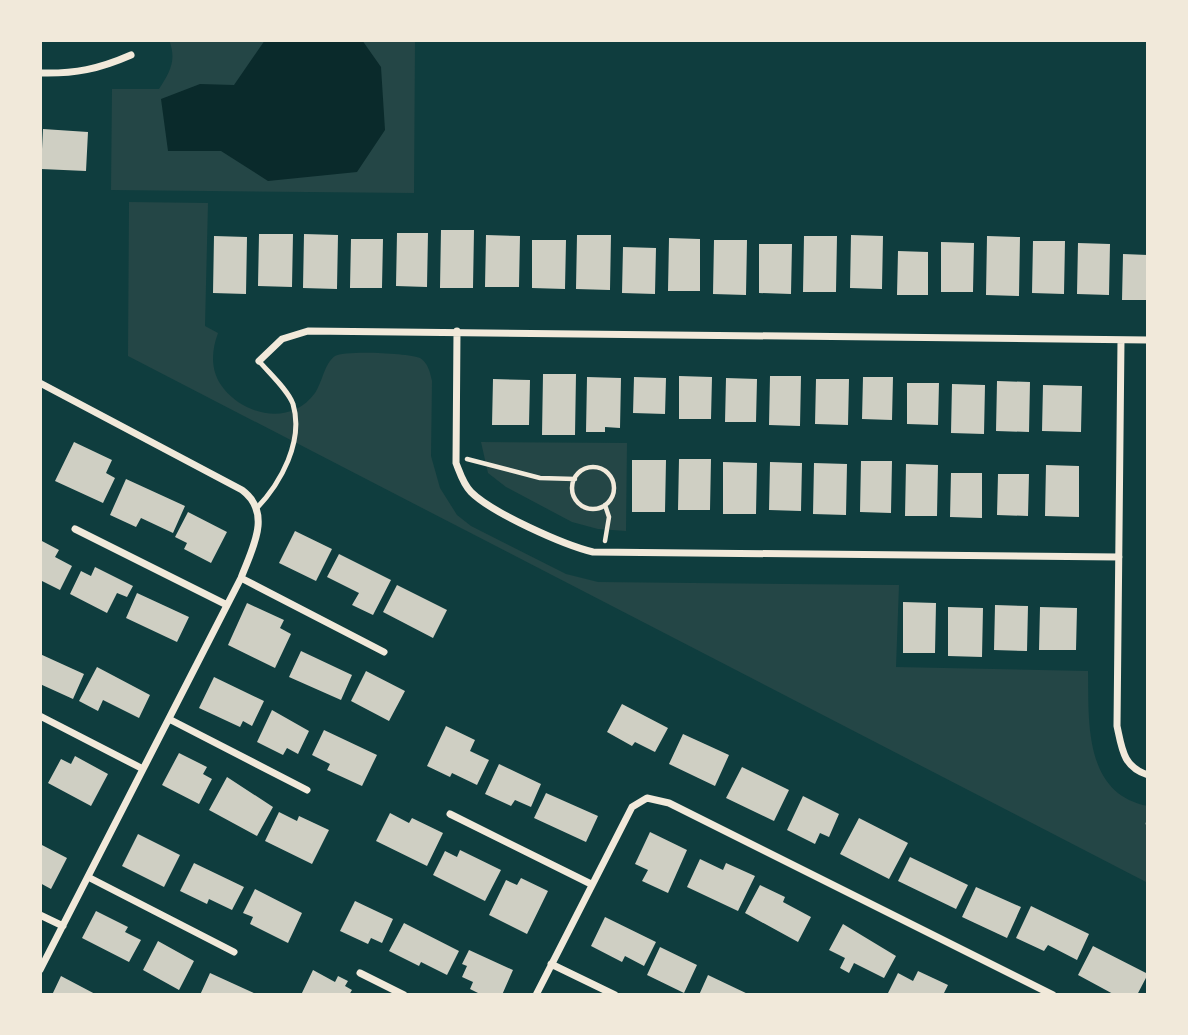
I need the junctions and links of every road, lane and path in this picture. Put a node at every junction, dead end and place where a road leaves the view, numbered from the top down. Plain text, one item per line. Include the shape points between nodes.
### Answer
1 (131, 55) dead end
2 (40, 73) edge
3 (457, 331) junction
4 (1121, 340) junction
5 (1148, 340) edge
6 (259, 361) joint
7 (40, 383) edge
8 (456, 458) junction
9 (575, 479) junction
10 (605, 505) junction
11 (256, 509) junction
12 (75, 529) dead end
13 (604, 552) junction
14 (1119, 557) junction
15 (241, 578) junction
16 (227, 606) junction
17 (384, 652) dead end
18 (40, 716) edge
19 (169, 719) junction
20 (143, 769) junction
21 (1148, 775) edge
22 (307, 790) dead end
23 (450, 814) dead end
24 (88, 877) junction
25 (591, 884) junction
26 (40, 915) edge
27 (63, 926) junction
28 (234, 952) dead end
29 (551, 964) junction
30 (40, 970) edge
31 (360, 973) dead end
32 (1043, 992) edge
33 (404, 995) edge
34 (536, 995) edge
35 (615, 995) edge
36 (1053, 995) edge

1 - 2 street via 74,74
3 - 4 street
3 - 6 street via 308,331 282,339
3 - 8 street
4 - 5 street
4 - 14 street
6 - 11 lane via 293,402 297,426 278,482
7 - 11 street via 242,490
8 - 9 path via 480,460 540,478
8 - 13 street via 461,477 478,498 568,546
9 - 10 path via 573,493 583,506
9 - 10 path via 588,468 604,470 614,491
10 - 13 path via 609,517
11 - 15 street via 258,533
12 - 16 street
13 - 14 street
14 - 21 street via 1117,726 1123,757 1133,770
15 - 16 street
15 - 17 street
16 - 19 street
18 - 20 street
19 - 20 street
19 - 22 street
20 - 24 street
23 - 25 street
24 - 27 street
24 - 28 street
25 - 29 street
25 - 32 street via 632,807 647,798 669,803
26 - 27 street
27 - 30 street
29 - 34 street
29 - 35 street
31 - 33 street
32 - 36 street

